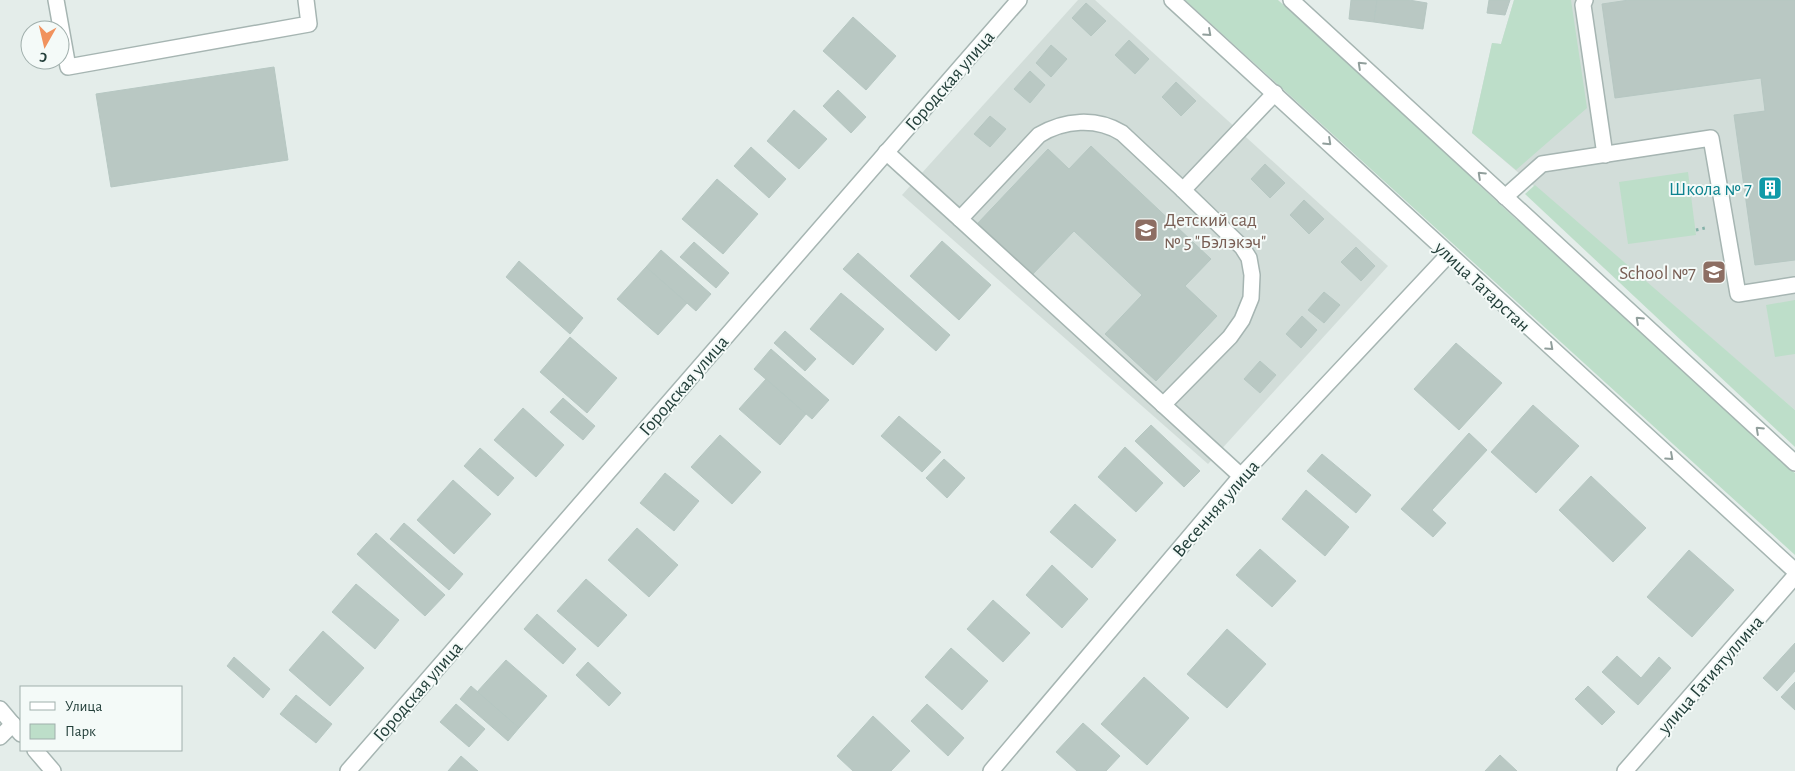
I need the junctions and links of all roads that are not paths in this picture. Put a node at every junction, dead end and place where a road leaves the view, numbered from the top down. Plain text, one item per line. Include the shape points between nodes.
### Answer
1 (56, 0) edge
2 (306, 0) edge
3 (1019, 0) edge
4 (1172, 0) edge
5 (1585, 0) edge
6 (1293, 1) edge
7 (1275, 93) junction
8 (886, 152) junction
9 (1605, 154) junction
10 (1183, 190) junction
11 (1505, 197) junction
12 (960, 219) junction
13 (1449, 254) junction
14 (1795, 286) edge
15 (1163, 405) junction
16 (1795, 463) edge
17 (1241, 476) junction
18 (1795, 571) edge
19 (1795, 576) edge
20 (0, 709) edge
21 (17, 729) edge
22 (0, 737) edge
23 (36, 751) edge
24 (53, 771) edge
25 (348, 771) edge
26 (991, 771) edge
27 (1625, 771) edge

1 - 2 street via 68,67 309,24
3 - 8 street, Городская улица
4 -> 7 street, улица Татарстан
5 - 9 street
11 -> 6 street
7 - 10 street
7 -> 13 street, улица Татарстан
8 - 12 street
8 - 25 street, Городская улица
9 - 11 street via 1542,164
9 - 14 street via 1711,138 1738,294
10 - 12 street via 1117,130 1100,124 1075,122 1052,127 1039,135
10 - 15 street via 1250,258 1251,298 1242,320 1230,337
16 -> 11 street
12 - 15 street
13 - 17 street, Весенняя улица
13 -> 18 street, улица Татарстан
15 - 17 street
17 - 26 street, Весенняя улица
19 - 27 street, улица Гатиятуллина
20 - 21 street
21 - 22 street
23 - 24 street

